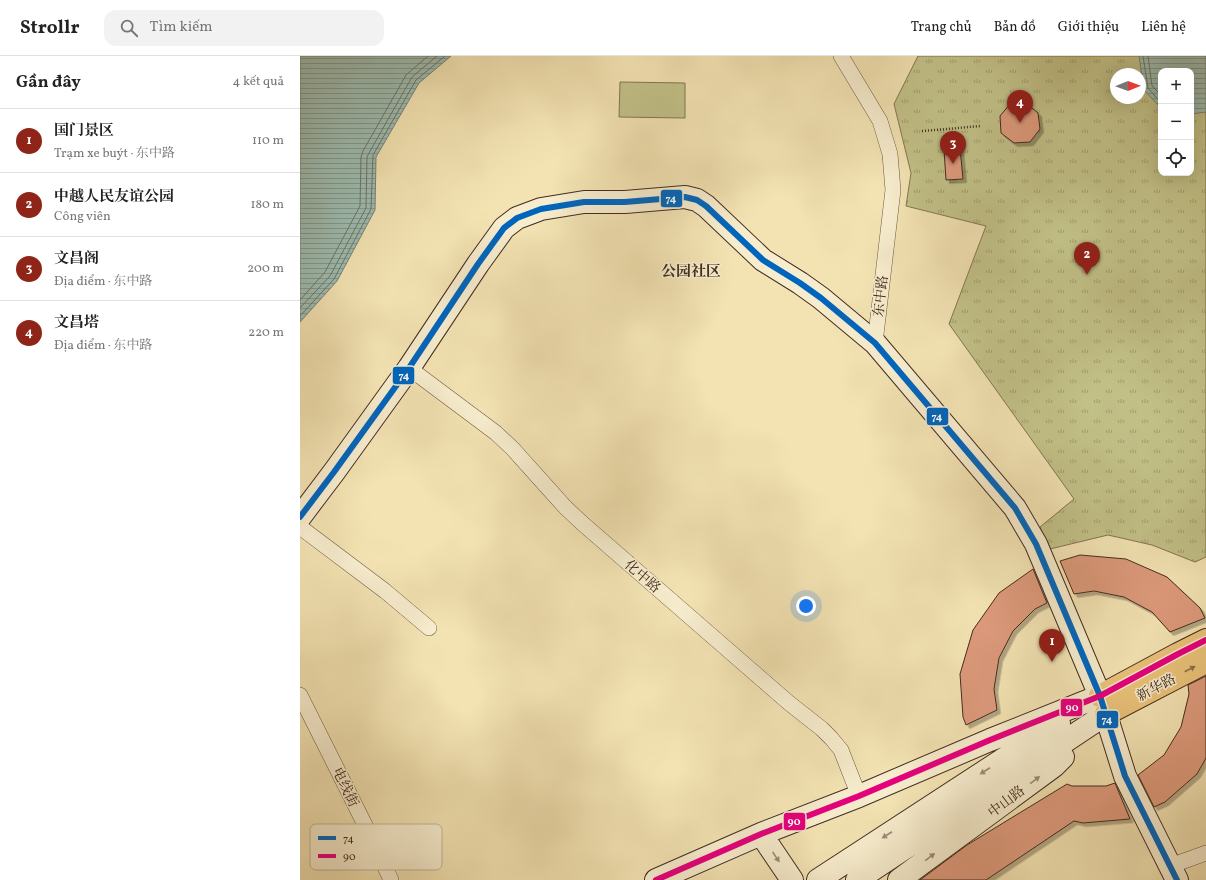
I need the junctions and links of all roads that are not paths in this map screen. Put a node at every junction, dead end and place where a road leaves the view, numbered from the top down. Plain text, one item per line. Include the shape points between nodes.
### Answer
1 (841, 56) edge
2 (875, 343) junction
3 (409, 368) junction
4 (300, 517) edge
5 (300, 527) edge
6 (429, 628) dead end
7 (1206, 640) edge
8 (1206, 662) edge
9 (300, 695) edge
10 (1103, 705) junction
11 (859, 796) junction
12 (949, 806) junction
13 (364, 824) edge
14 (761, 834) junction
15 (1206, 853) edge
16 (386, 870) edge
17 (1174, 873) edge
18 (391, 880) edge
19 (656, 880) edge
20 (792, 880) edge
21 (818, 880) edge
22 (857, 880) edge
23 (899, 880) edge

1 - 2 street, 东中路 via 880,121 890,154 893,190
2 - 3 street via 821,298 763,260 697,200 685,197 625,202 584,202 541,209 517,218 504,228
2 - 10 street via 1015,508 1036,544
3 - 4 street
3 - 11 street, 化中路 via 496,433 582,523 822,729 841,750
5 - 6 street via 385,591
7 - 10 main road, 新华路 via 1178,654
10 -> 8 main road, 新华路
9 - 13 street, 电线街
10 - 11 street, 新华路 via 990,740
10 - 12 street
10 - 17 street via 1125,776
23 -> 10 street, 中山路 via 1054,766
11 - 14 street, 新华路
12 -> 21 street
12 - 22 street
14 - 19 street, 新华路
14 -> 20 street
15 - 17 street
16 - 18 street, 电线街

